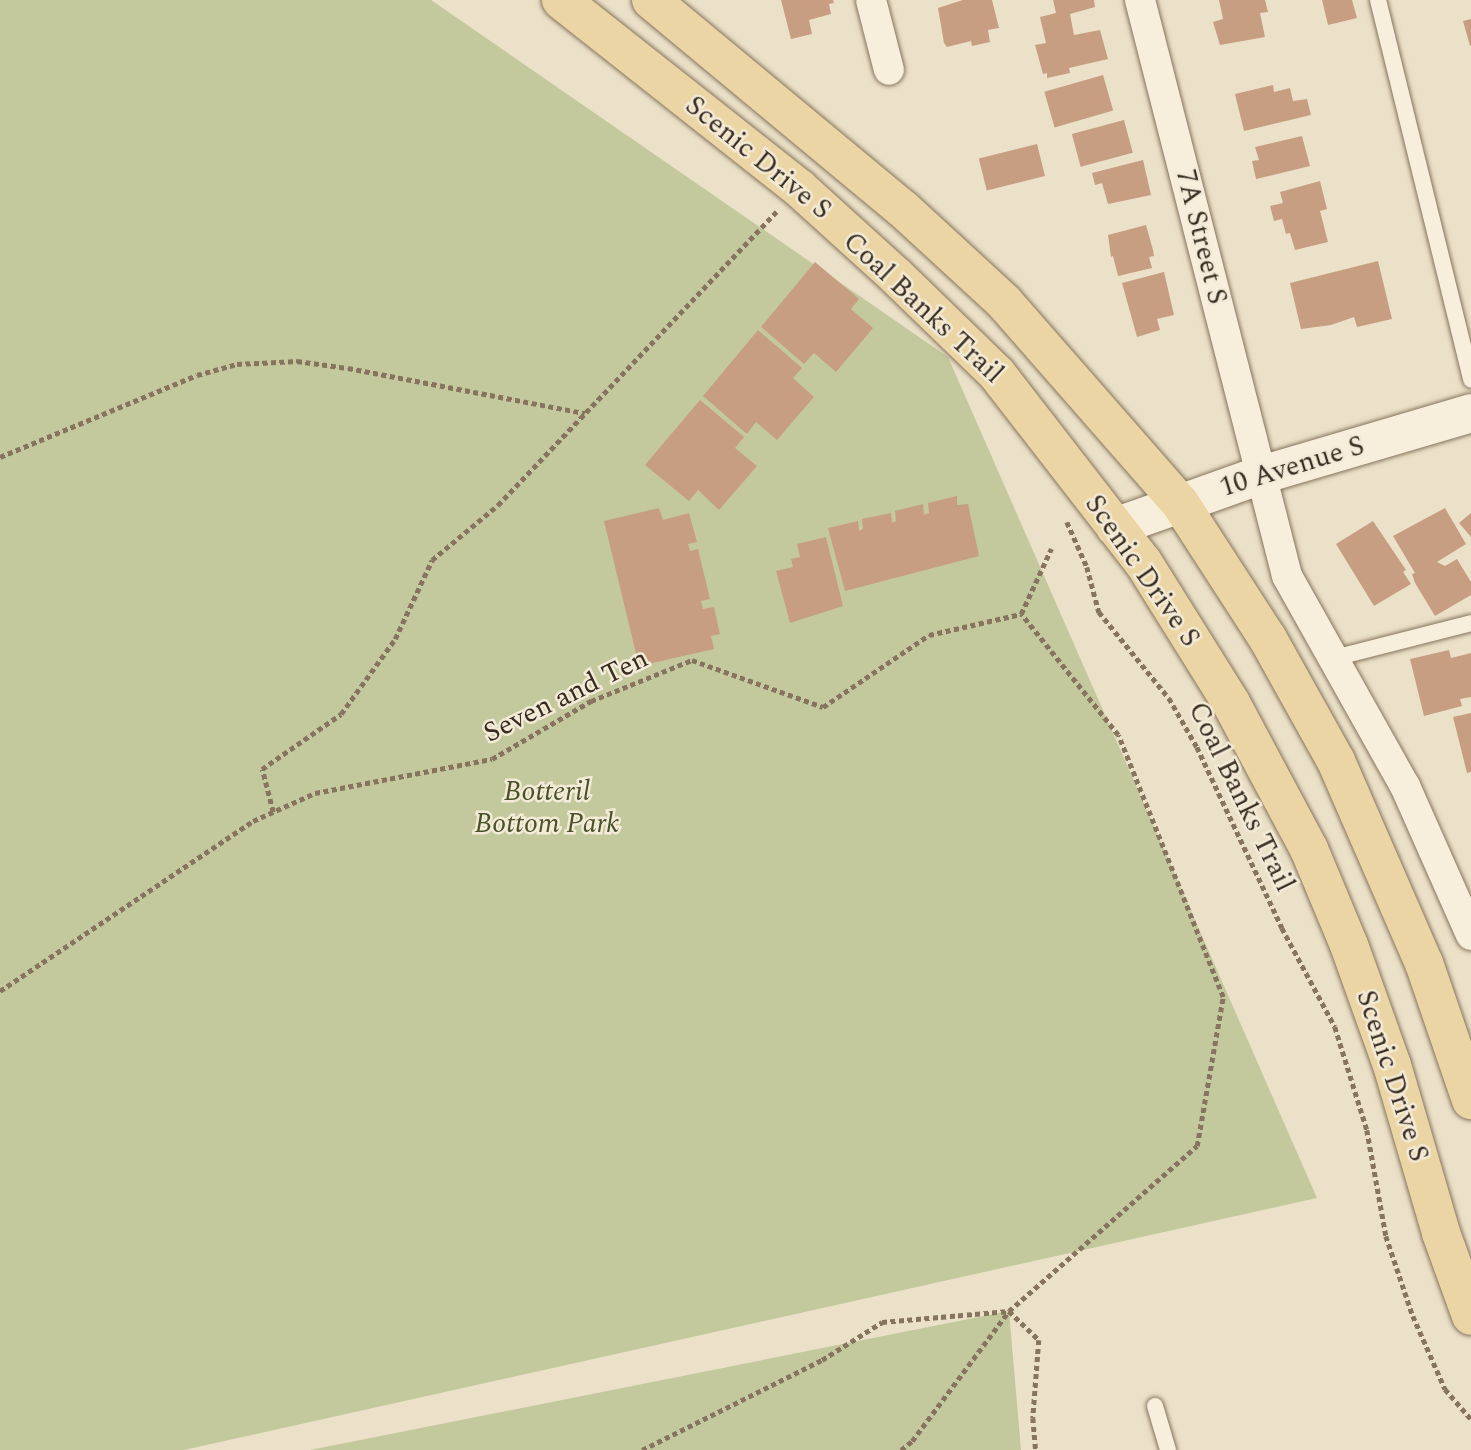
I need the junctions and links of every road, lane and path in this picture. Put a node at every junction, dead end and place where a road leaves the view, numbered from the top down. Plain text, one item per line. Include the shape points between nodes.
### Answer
1 (561, 0) edge
2 (651, 0) edge
3 (871, 0) edge
4 (1140, 0) edge
5 (1378, 0) edge
6 (890, 70) dead end
7 (769, 200) dead end
8 (1471, 380) edge
9 (586, 413) junction
10 (1471, 413) edge
11 (0, 457) edge
12 (1261, 475) junction
13 (1180, 503) junction
14 (1062, 512) dead end
15 (1115, 527) junction
16 (1051, 549) dead end
17 (1021, 614) junction
18 (1471, 623) edge
19 (1334, 658) junction
20 (273, 812) junction
21 (1471, 935) edge
22 (0, 991) edge
23 (1471, 1100) edge
24 (1009, 1311) junction
25 (1471, 1316) edge
26 (1155, 1406) dead end
27 (1471, 1419) edge
28 (642, 1450) edge
29 (901, 1450) edge
30 (1036, 1450) edge
31 (1168, 1450) edge

1 - 15 main road, Scenic Drive S via 799,188 896,276 997,374
2 - 13 main road, Scenic Drive S via 903,209 1004,303
3 - 6 street
4 - 12 street, 7A Street S
5 - 8 lane
7 - 9 path via 779,209
9 - 11 path via 348,368 297,361 237,364 197,375
9 - 20 path via 498,505 432,560 395,639 341,714 262,769
10 - 12 street, 10 Avenue S
12 - 13 street, 10 Avenue S
12 - 19 street via 1287,576
13 - 15 street, 10 Avenue S
13 - 23 main road, Scenic Drive S via 1268,639 1336,761 1424,963
14 - 27 path, Coal Banks Trail via 1087,567 1099,612 1169,698 1198,747 1282,928 1335,1027 1367,1130 1386,1236 1413,1316 1446,1389
15 - 25 main road, Scenic Drive S via 1193,640 1309,849 1392,1065 1441,1233
16 - 17 path
17 - 20 path, Seven and Ten via 929,635 823,708 692,660 591,701 492,759 315,793
17 - 24 path via 1118,735 1223,998 1197,1146
18 - 19 lane
19 - 21 street via 1405,786
20 - 22 path, Seven and Ten
24 - 28 path via 883,1322 822,1360
24 - 29 path
24 - 30 path via 1039,1340 1033,1418
26 - 31 lane

